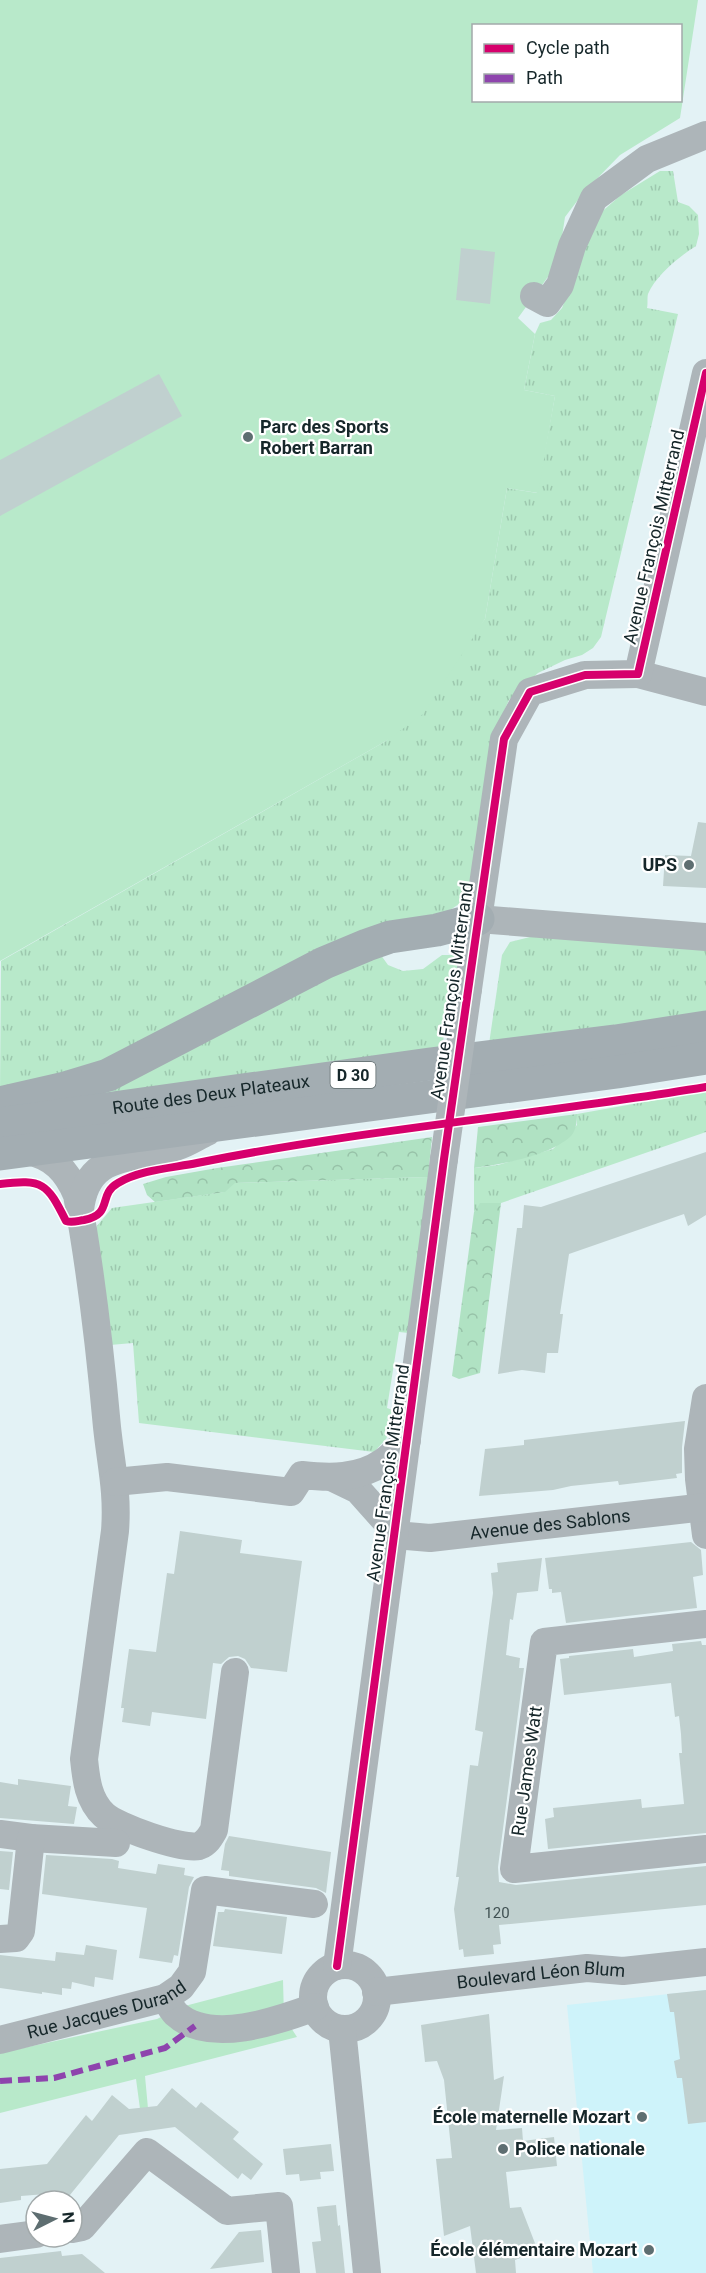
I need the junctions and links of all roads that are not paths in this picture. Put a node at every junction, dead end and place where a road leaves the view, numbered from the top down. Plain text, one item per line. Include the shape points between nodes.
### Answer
1 (706, 134) edge
2 (534, 296) dead end
3 (706, 373) edge
4 (638, 674) junction
5 (706, 692) edge
6 (478, 919) junction
7 (706, 937) edge
8 (706, 1027) edge
9 (706, 1058) edge
10 (0, 1103) edge
11 (0, 1124) edge
12 (219, 1125) junction
13 (14, 1153) edge
14 (80, 1210) junction
15 (706, 1398) edge
16 (407, 1440) junction
17 (331, 1478) junction
18 (116, 1482) junction
19 (705, 1517) edge
20 (395, 1531) junction
21 (706, 1624) edge
22 (235, 1672) dead end
23 (0, 1833) edge
24 (31, 1838) junction
25 (116, 1843) dead end
26 (198, 1846) junction
27 (706, 1849) edge
28 (205, 1890) junction
29 (314, 1904) dead end
30 (0, 1939) edge
31 (706, 1962) edge
32 (337, 1966) junction
33 (376, 1992) junction
34 (165, 1998) junction
35 (315, 2007) junction
36 (342, 2029) junction
37 (0, 2040) edge
38 (84, 2225) edge
39 (24, 2236) edge
40 (0, 2239) edge
41 (286, 2273) edge
42 (367, 2273) edge

1 - 2 street via 647,159 594,198 572,246 560,285 546,303
3 - 4 street, Avenue François Mitterrand
4 - 5 street
4 - 6 street, Avenue François Mitterrand via 585,675 530,692 504,739
6 - 7 street
6 - 10 main road via 367,945 324,963 108,1075
6 - 16 street, Avenue François Mitterrand, bridge
8 - 11 main road, Route des Deux Plateaux / D 30
9 - 12 main road, Route des Deux Plateaux / D 30
12 - 13 main road, Route des Deux Plateaux / D 30
12 - 14 street via 180,1146 104,1165 85,1186
13 - 14 street via 47,1157 60,1167 73,1185
14 - 18 street
15 - 19 street via 698,1449
16 - 17 street via 383,1462
16 - 20 street, Avenue François Mitterrand
17 - 18 street via 302,1475 291,1492 167,1478
17 - 20 street via 358,1490
18 - 26 street via 115,1531 87,1727 86,1780 92,1800 104,1815 149,1836
19 - 20 street, Avenue des Sablons via 430,1538
20 - 32 street, Avenue François Mitterrand
21 - 27 street, Rue James Watt via 544,1642 514,1869
22 - 26 street via 214,1830
23 - 24 street
24 - 25 street
24 - 30 street via 21,1931 16,1938
26 - 28 street, Rue Jacques Durand
28 - 29 street
28 - 34 street, Rue Jacques Durand via 192,1972 181,1987
31 - 33 street, Boulevard Léon Blum via 623,1971 587,1968
32 - 33 street via 366,1973
32 - 35 street via 315,1984
33 - 36 street via 368,2018 360,2025
34 - 35 street via 175,2013 195,2026 209,2029 231,2030
34 - 37 street, Rue Jacques Durand
35 - 36 street via 324,2021
36 - 42 street
38 - 41 street via 147,2152 227,2211 279,2206
39 - 40 street

